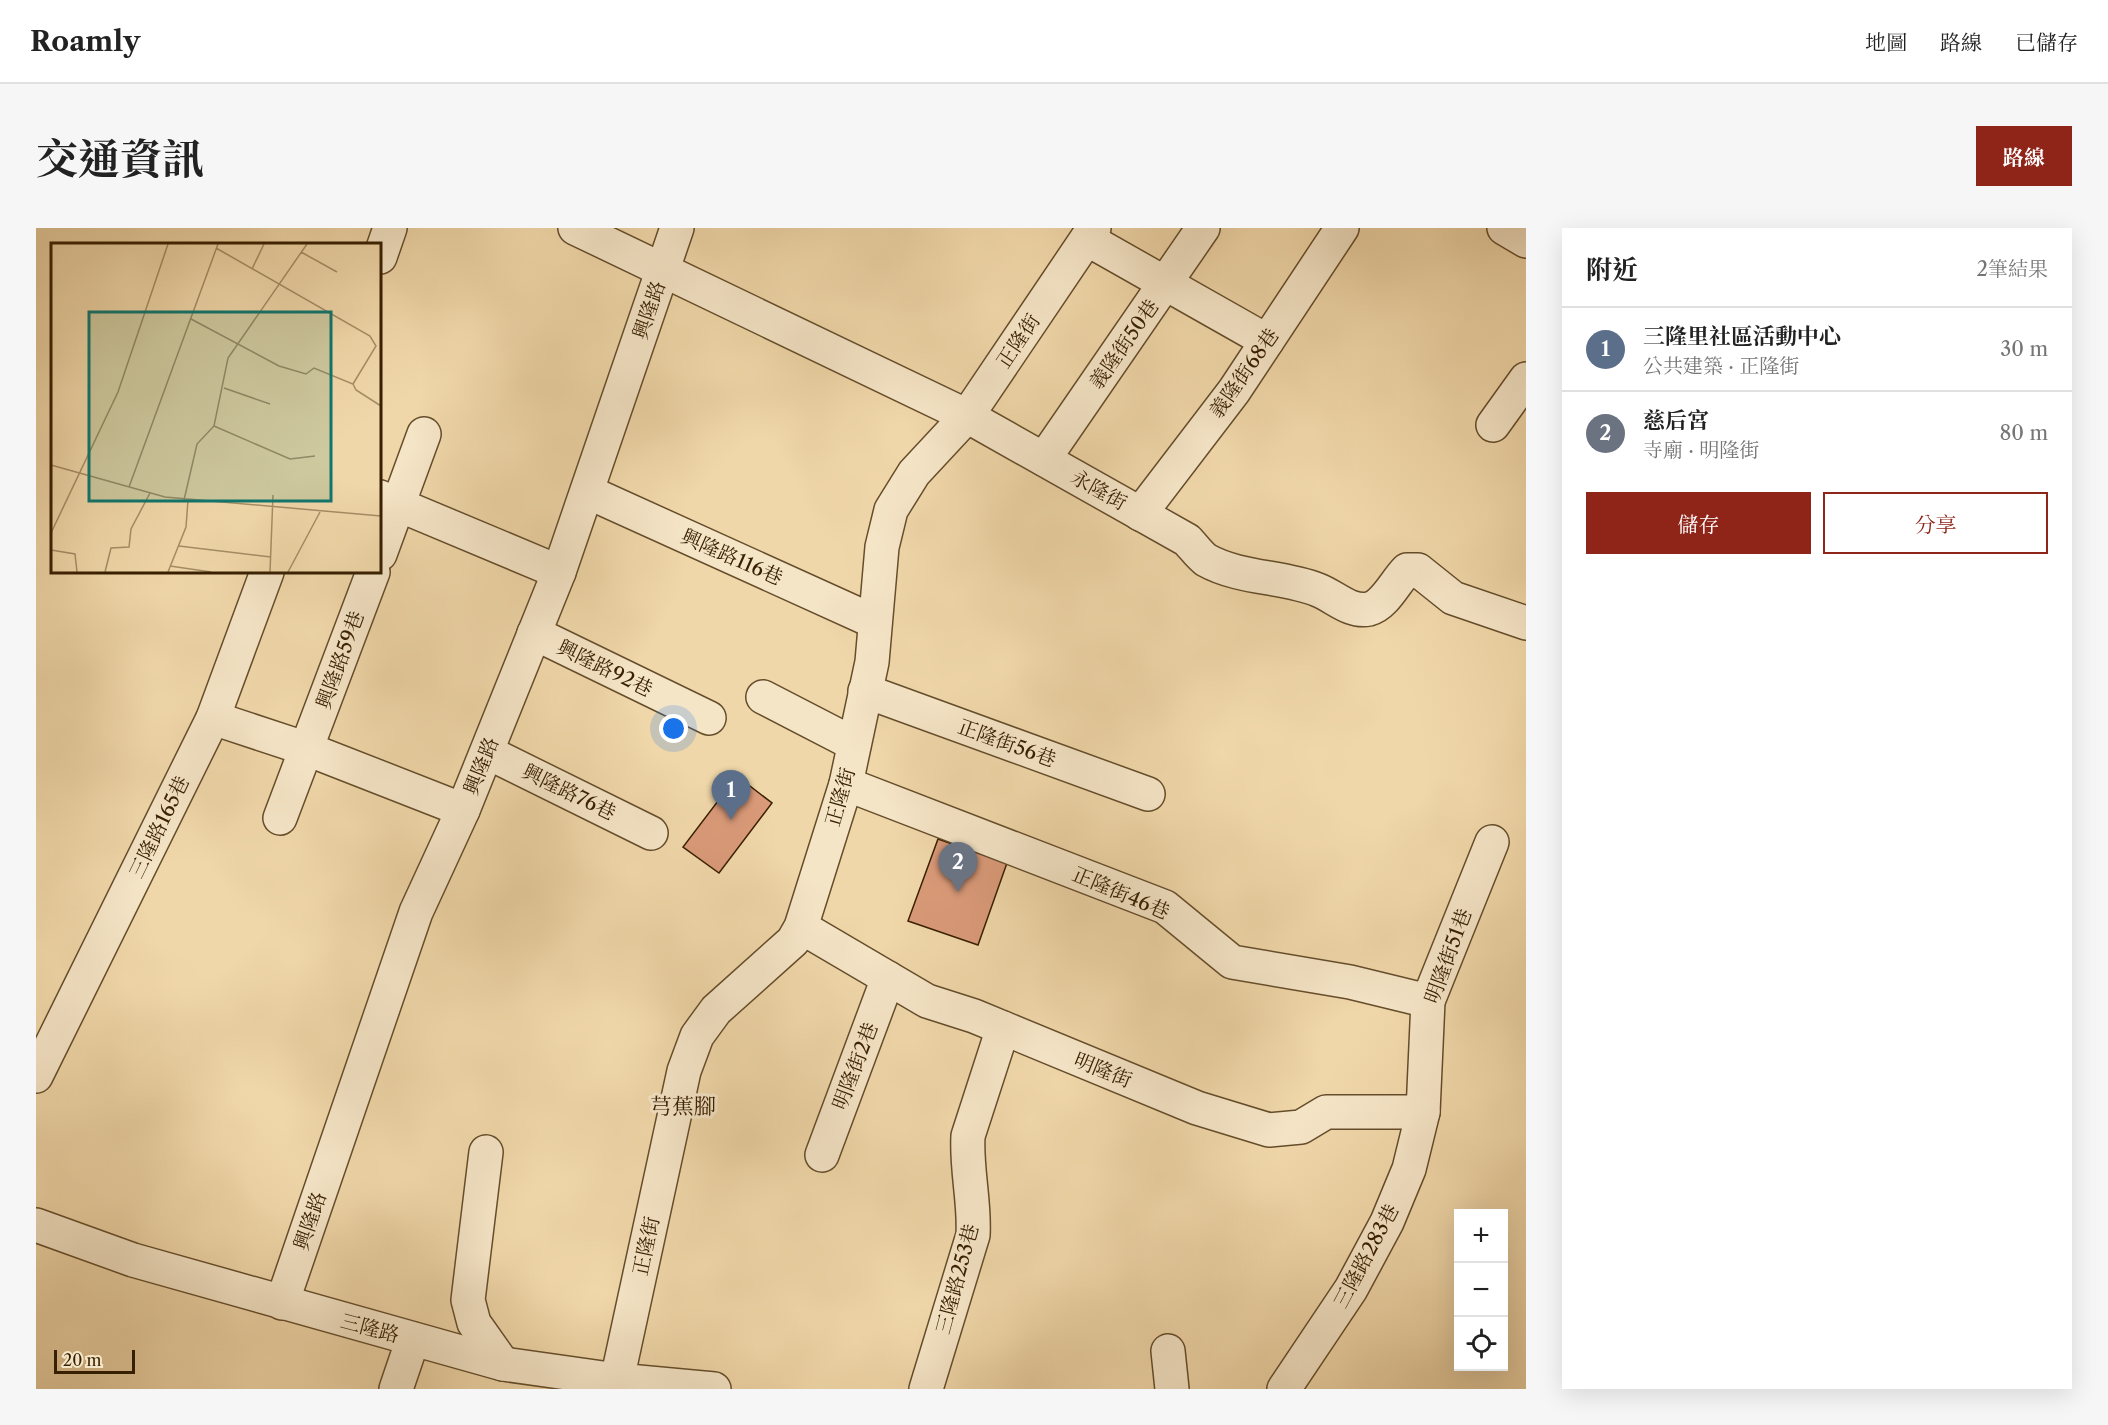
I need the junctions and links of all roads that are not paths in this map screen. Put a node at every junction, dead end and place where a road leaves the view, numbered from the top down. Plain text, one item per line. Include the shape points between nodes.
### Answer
1 (390, 228) edge
2 (574, 228) edge
3 (677, 228) edge
4 (1203, 228) edge
5 (1342, 228) edge
6 (1504, 228) edge
7 (1091, 233) edge
8 (1526, 241) edge
9 (381, 254) edge
10 (662, 271) junction
11 (1165, 283) junction
12 (1267, 341) junction
13 (1526, 379) edge
14 (967, 416) junction
15 (1493, 425) dead end
16 (424, 434) dead end
17 (1044, 459) junction
18 (588, 492) junction
19 (389, 501) edge
20 (1140, 513) junction
21 (381, 548) edge
22 (559, 572) junction
23 (267, 573) edge
24 (373, 573) edge
25 (876, 622) junction
26 (1526, 623) edge
27 (534, 633) junction
28 (866, 692) junction
29 (763, 697) dead end
30 (213, 718) junction
31 (709, 718) dead end
32 (854, 744) junction
33 (307, 749) junction
34 (487, 752) junction
35 (846, 784) junction
36 (1148, 794) dead end
37 (463, 810) junction
38 (280, 818) dead end
39 (651, 832) dead end
40 (1492, 842) dead end
41 (801, 927) junction
42 (888, 978) junction
43 (1428, 1000) junction
44 (1003, 1028) junction
45 (36, 1076) edge
46 (1423, 1112) junction
47 (486, 1152) dead end
48 (822, 1155) dead end
49 (36, 1225) edge
50 (282, 1303) junction
51 (413, 1339) junction
52 (1168, 1351) dead end
53 (502, 1364) junction
54 (635, 1384) edge
55 (396, 1389) edge
56 (714, 1389) edge
57 (926, 1389) edge
58 (1172, 1389) edge
59 (1284, 1389) edge

1 - 9 street
2 - 10 street, 永隆街
3 - 10 street, 興隆路
4 - 11 street, 義隆街50巷
5 - 12 street, 義隆街68巷
6 - 8 street
7 - 11 street
7 - 14 street, 正隆街
10 - 14 street, 永隆街
10 - 18 street, 興隆路
11 - 12 street
11 - 17 street, 義隆街50巷
12 - 20 street, 義隆街68巷 via 1234,391
13 - 15 street
14 - 17 street, 永隆街
14 - 25 street, 正隆街 via 914,473 891,510 882,547
16 - 19 street
17 - 20 street, 永隆街
18 - 22 street, 興隆路
18 - 25 street, 興隆路116巷
19 - 21 street
19 - 22 street
20 - 26 street, 永隆街 via 1187,540 1205,559 1318,590 1354,609 1368,610 1379,605 1407,570 1418,570 1453,598
22 - 27 street, 興隆路
23 - 30 street, 三隆路165巷
24 - 33 street, 興隆路59巷
25 - 28 street, 正隆街
27 - 31 street, 興隆路92巷
27 - 34 street, 興隆路
28 - 32 street, 正隆街
28 - 36 street, 正隆街56巷
29 - 32 street
30 - 33 street
30 - 45 street, 三隆路165巷
32 - 35 street, 正隆街
33 - 37 street
33 - 38 street, 興隆路59巷
34 - 37 street, 興隆路
34 - 39 street, 興隆路76巷
35 - 41 street, 正隆街
35 - 43 street, 正隆街46巷 via 1165,907 1232,962
37 - 50 street, 興隆路 via 416,912
40 - 43 street, 明隆街51巷
41 - 42 street, 明隆街
41 - 54 street, 正隆街 via 793,941 716,1010 697,1036 684,1071
42 - 44 street, 明隆街 via 927,1001
42 - 48 street, 明隆街2巷
43 - 46 street, 明隆街51巷
44 - 46 street, 明隆街 via 1197,1108 1269,1130 1301,1127 1326,1112
44 - 57 street, 三隆路253巷 via 968,1136 973,1235
46 - 59 street, 三隆路283巷 via 1409,1170 1387,1222 1351,1289
47 - 53 street via 468,1300 474,1323
49 - 50 street, 三隆路 via 132,1260
50 - 51 street, 三隆路
51 - 53 street, 三隆路
51 - 55 street
52 - 58 street
53 - 54 street, 三隆路
54 - 56 street, 三隆路

